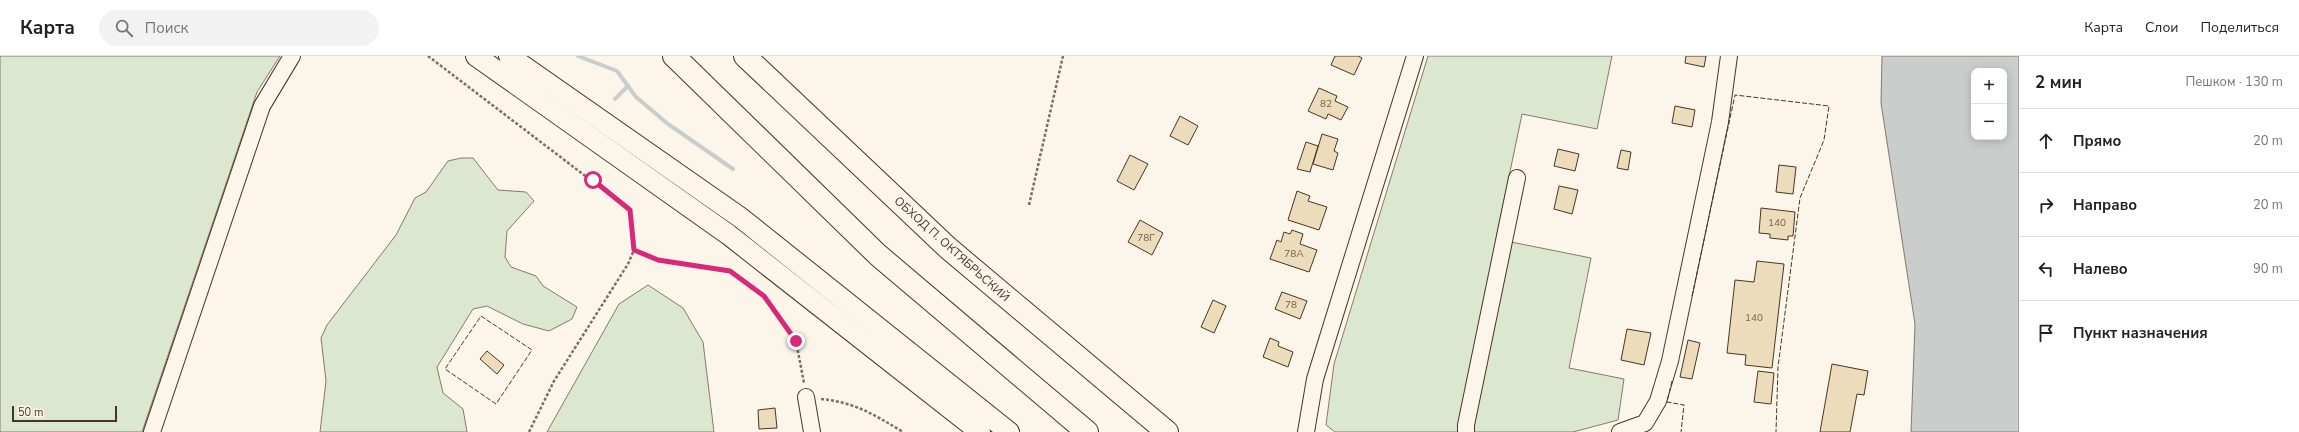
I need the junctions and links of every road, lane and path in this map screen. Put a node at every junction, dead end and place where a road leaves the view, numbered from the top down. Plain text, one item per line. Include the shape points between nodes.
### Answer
1 (292, 56) edge
2 (428, 56) edge
3 (476, 56) edge
4 (509, 56) edge
5 (674, 56) edge
6 (745, 56) edge
7 (1063, 56) edge
8 (1415, 56) edge
9 (1729, 56) edge
10 (1517, 178) dead end
11 (1029, 205) dead end
12 (634, 250) junction
13 (806, 397) junction
14 (152, 432) edge
15 (529, 432) edge
16 (812, 432) edge
17 (903, 432) edge
18 (980, 432) edge
19 (1009, 432) edge
20 (1087, 432) edge
21 (1167, 432) edge
22 (1306, 432) edge
23 (1466, 432) edge
24 (1620, 432) edge

1 - 14 street via 262,106
2 - 12 path via 630,210
3 - 18 main road via 728,235
4 - 19 main road via 741,218
5 - 20 highway via 878,255
6 - 21 highway, ОБХОД П. ОКТЯБРЬСКИЙ via 948,248
7 - 11 path
8 - 22 street via 1315,378
9 - 24 street via 1720,122 1670,361 1658,401 1645,422
10 - 23 street
12 - 13 path via 658,260 730,271 764,296 796,341
12 - 15 path via 628,264 554,381
13 - 16 street
13 - 17 path via 843,401 873,414

